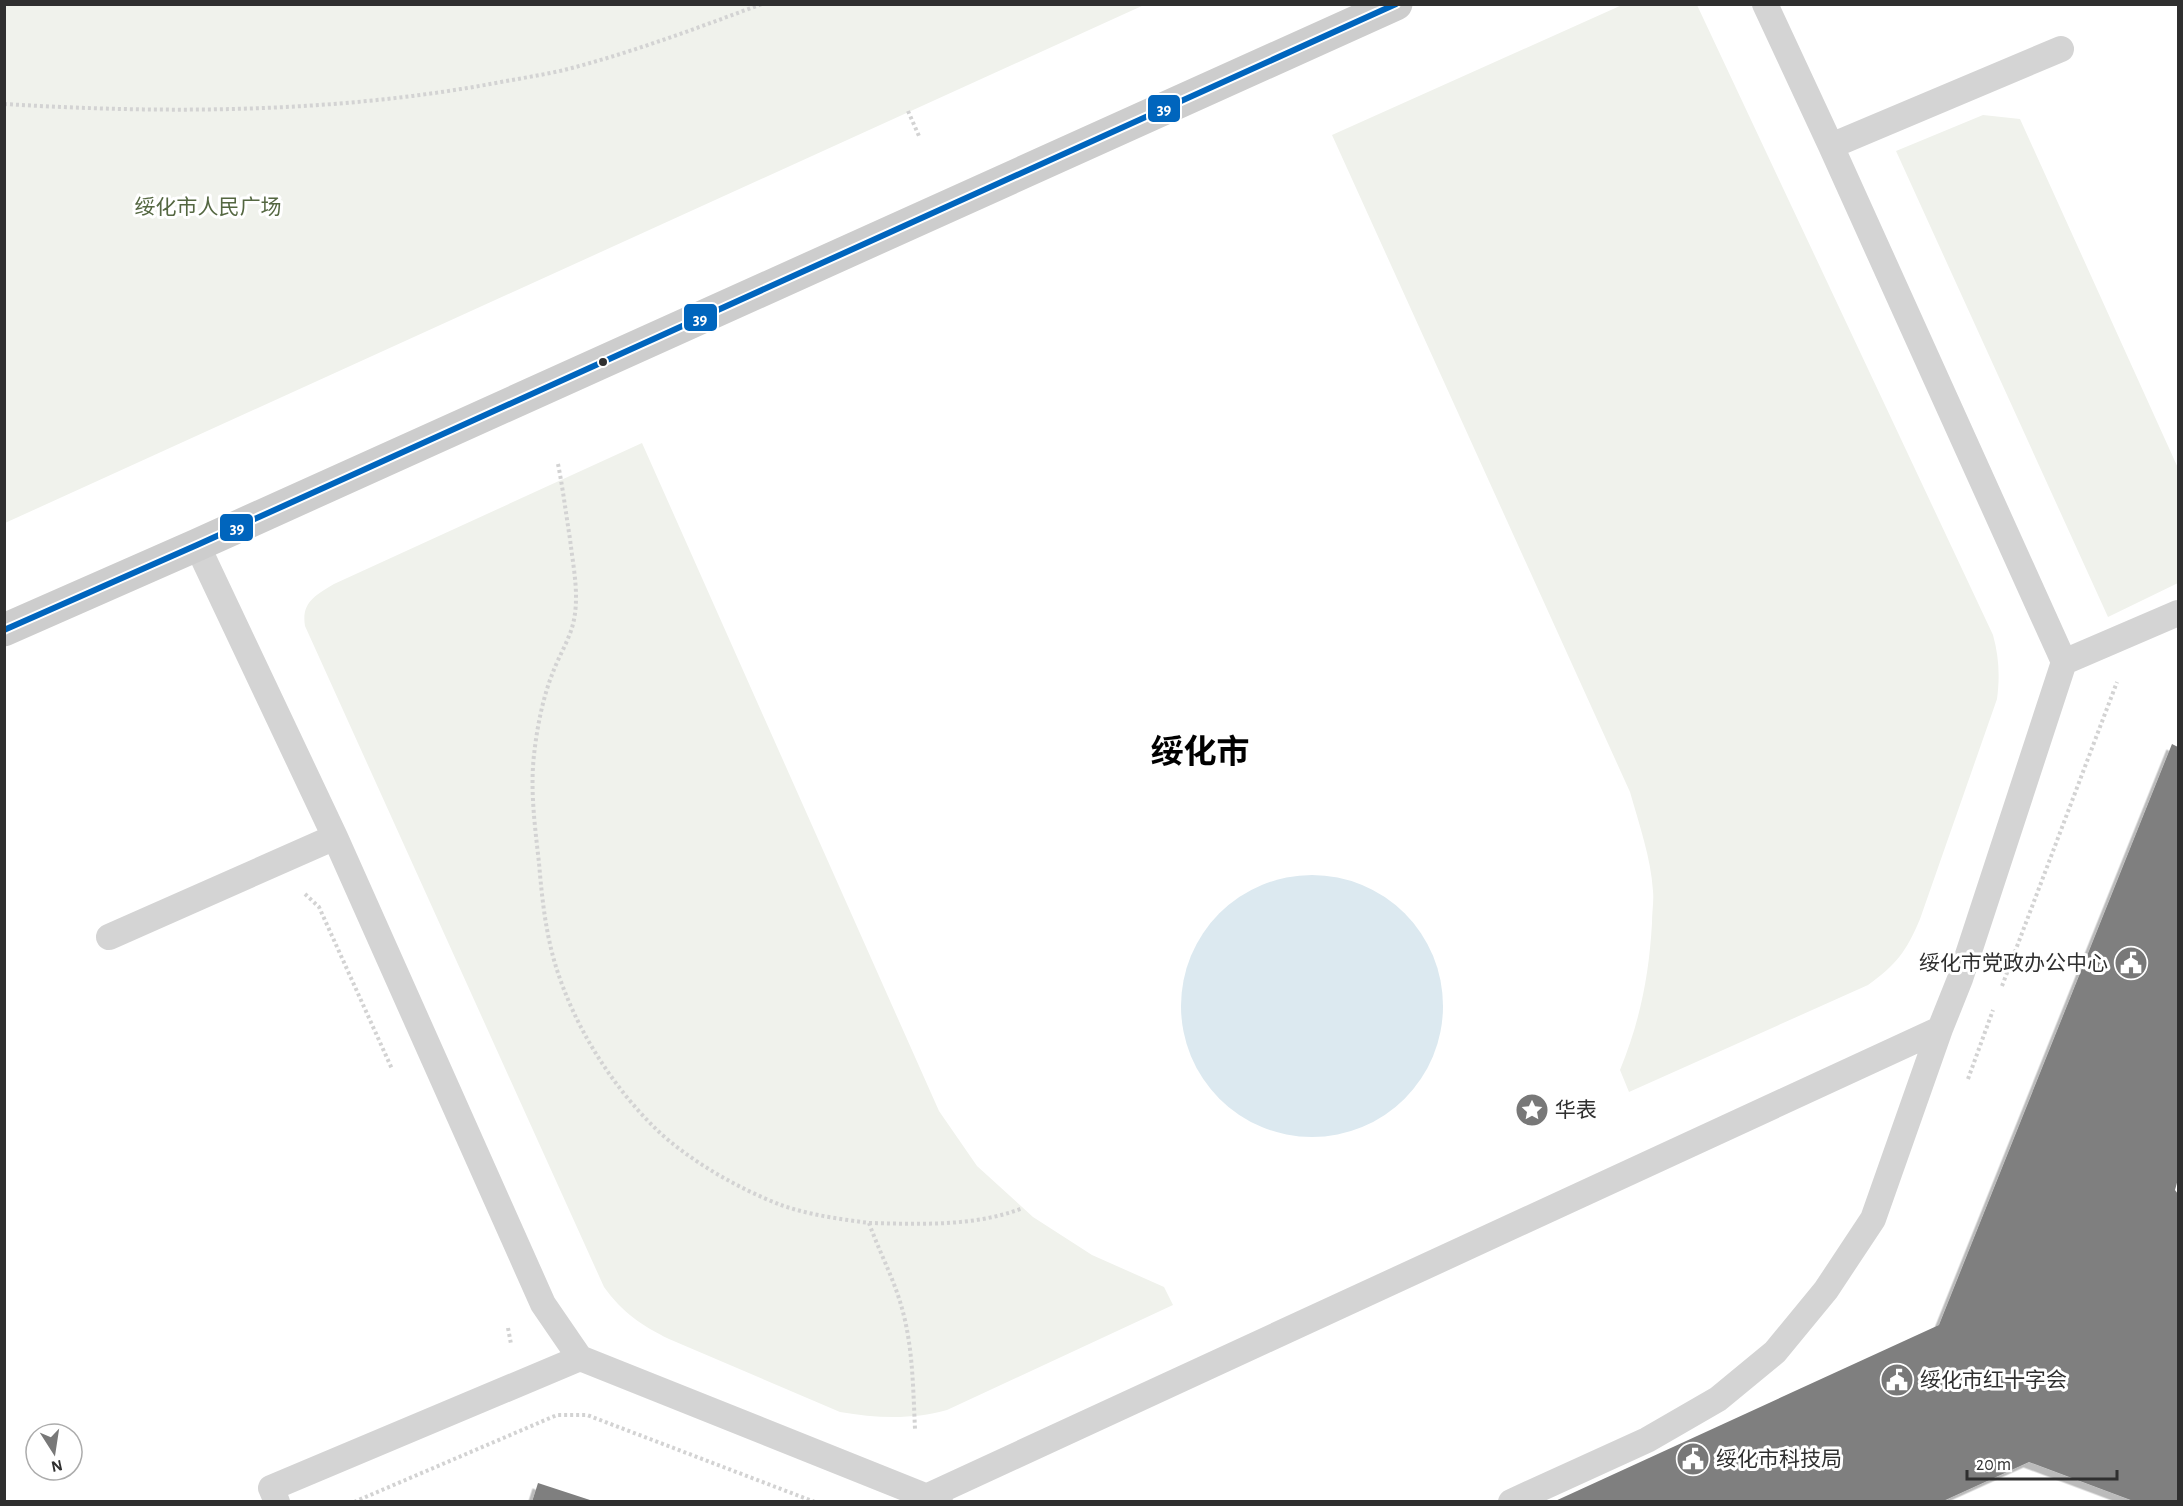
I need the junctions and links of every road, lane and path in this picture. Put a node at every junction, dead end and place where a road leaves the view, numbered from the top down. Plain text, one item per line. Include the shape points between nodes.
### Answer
1 (762, 4) edge
2 (1396, 4) edge
3 (1765, 4) edge
4 (2061, 49) dead end
5 (4, 104) edge
6 (908, 111) dead end
7 (919, 136) dead end
8 (1831, 146) junction
9 (558, 464) dead end
10 (197, 545) junction
11 (2178, 613) edge
12 (4, 630) edge
13 (2064, 662) junction
14 (2119, 675) dead end
15 (335, 837) junction
16 (305, 893) dead end
17 (110, 937) dead end
18 (2001, 990) dead end
19 (1997, 1001) dead end
20 (1940, 1029) junction
21 (392, 1071) dead end
22 (1967, 1079) dead end
23 (1023, 1208) dead end
24 (869, 1223) junction
25 (505, 1321) dead end
26 (511, 1352) dead end
27 (580, 1358) junction
28 (915, 1429) dead end
29 (934, 1499) edge
30 (277, 1502) edge
31 (354, 1502) edge
32 (815, 1502) edge
33 (1511, 1502) edge

1 - 5 path via 658,42 563,70 457,90 338,105 201,110 94,110
2 - 10 main road
3 - 8 lane
4 - 8 lane
6 - 7 path
8 - 13 lane
9 - 24 path via 576,601 573,624 552,674 541,714 533,797 543,911 556,969 573,1012 627,1097 656,1130 686,1154 782,1205
10 - 12 main road
10 - 15 lane
11 - 13 lane
13 - 20 lane
14 - 18 path
15 - 17 lane
15 - 27 lane via 543,1304
16 - 21 path via 319,907
19 - 22 path
20 - 29 lane
20 - 33 lane via 1873,1219 1826,1290 1775,1352 1718,1399 1647,1440
23 - 24 path via 1007,1215 962,1222
24 - 28 path via 902,1307
25 - 26 path
27 - 29 lane
27 - 30 lane via 271,1488
31 - 32 path via 557,1415 587,1414

